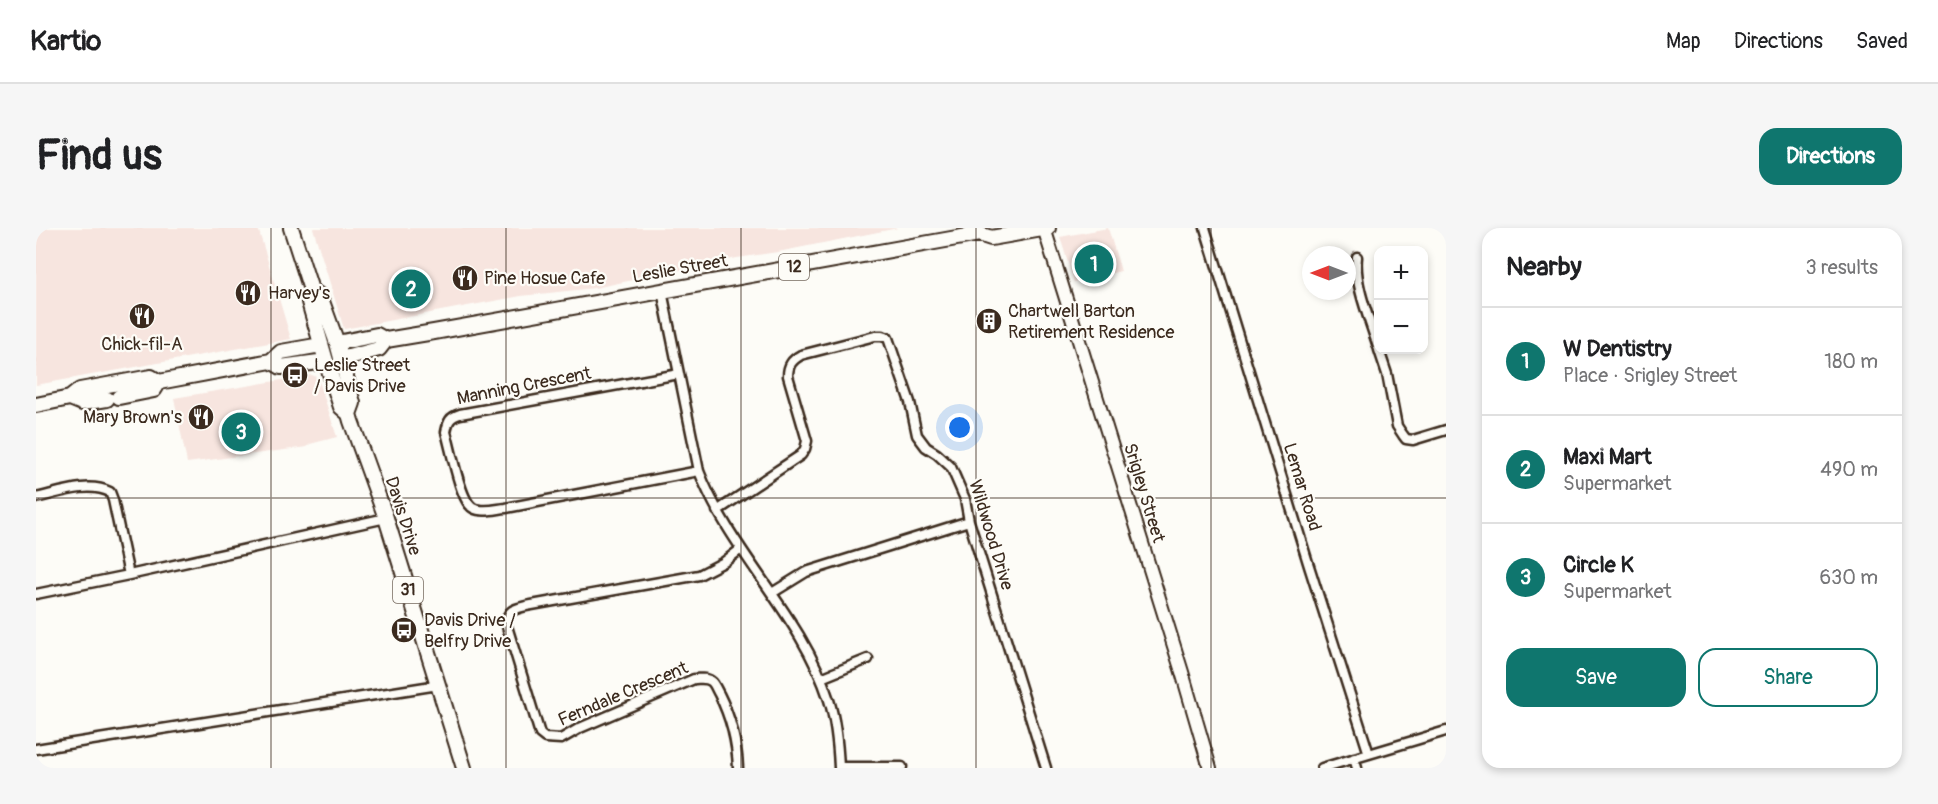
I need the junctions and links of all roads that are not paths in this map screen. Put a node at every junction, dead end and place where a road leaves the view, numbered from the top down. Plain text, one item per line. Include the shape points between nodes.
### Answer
1 (291, 228) edge
2 (1045, 228) edge
3 (1205, 228) edge
4 (982, 231) edge
5 (1357, 257) dead end
6 (311, 290) junction
7 (662, 291) junction
8 (1374, 333) edge
9 (386, 340) junction
10 (337, 343) junction
11 (321, 345) junction
12 (1381, 354) edge
13 (341, 358) junction
14 (271, 361) junction
15 (326, 361) junction
16 (679, 374) junction
17 (159, 382) junction
18 (70, 398) junction
19 (36, 405) edge
20 (349, 414) junction
21 (1446, 430) edge
22 (699, 471) junction
23 (36, 498) edge
24 (717, 511) junction
25 (386, 518) junction
26 (969, 521) junction
27 (741, 549) junction
28 (129, 575) junction
29 (772, 593) junction
30 (36, 594) edge
31 (867, 659) dead end
32 (821, 678) junction
33 (438, 685) junction
34 (1446, 731) edge
35 (36, 749) edge
36 (1369, 754) junction
37 (1354, 758) junction
38 (902, 767) edge
39 (464, 768) edge
40 (738, 768) edge
41 (839, 768) edge
42 (1046, 768) edge
43 (1210, 768) edge
44 (1322, 768) edge
45 (1357, 768) edge

1 - 6 main road, Davis Drive / 31
2 - 4 main road, Leslie Street / 12 via 991,238
2 - 43 street, Srigley Street
3 - 36 street, Lemar Road
4 - 7 main road, Leslie Street / 12
5 - 8 street via 1358,284
6 - 10 main road, Davis Drive / 31 via 320,296
6 - 11 main road, Davis Drive / 31 via 309,302
7 - 9 main road, Leslie Street / 12
7 - 16 street
9 - 10 main road, Leslie Street / 12 via 377,335
9 - 13 main road, Leslie Street / 12 via 379,349
10 - 11 street, Leslie Street / 12
10 - 13 main road, Davis Drive / 31
11 - 14 main road, Leslie Street / 12 via 281,352
11 - 15 main road, Davis Drive / 31
12 - 21 street via 1397,426 1406,439
13 - 15 street, Leslie Street / 12
13 - 20 main road, Davis Drive / 31 via 353,403
14 - 15 main road, Leslie Street / 12 via 281,367
14 - 17 main road, Leslie Street / 12
15 - 20 main road, Davis Drive / 31 via 340,407
16 - 22 street
16 - 22 street, Manning Crescent via 460,414 451,417 446,432 464,495 470,507 479,511
17 - 18 main road, Leslie Street / 12 via 151,377 80,390
17 - 18 main road, Leslie Street / 12 via 153,391 82,403
18 - 19 main road, Leslie Street / 12
20 - 25 main road, Davis Drive / 31
22 - 24 street
23 - 28 street via 87,487 110,492
24 - 26 street, Wildwood Drive via 805,449 807,441 788,376 792,361 801,355 882,336 888,338 902,377 917,435 951,467 965,499
24 - 27 street
25 - 28 street
25 - 33 main road, Davis Drive / 31
26 - 29 street via 806,572
26 - 42 street, Wildwood Drive
27 - 29 street
27 - 40 street, Ferndale Crescent via 699,574 519,607 507,615 506,623 540,734 545,738 561,739 694,679 704,678 711,681 732,724
28 - 30 street
29 - 32 street
31 - 32 street
32 - 41 street via 836,731
33 - 35 street
33 - 39 main road, Davis Drive / 31
34 - 36 street
36 - 37 street
37 - 44 street
37 - 45 street
38 - 41 street

